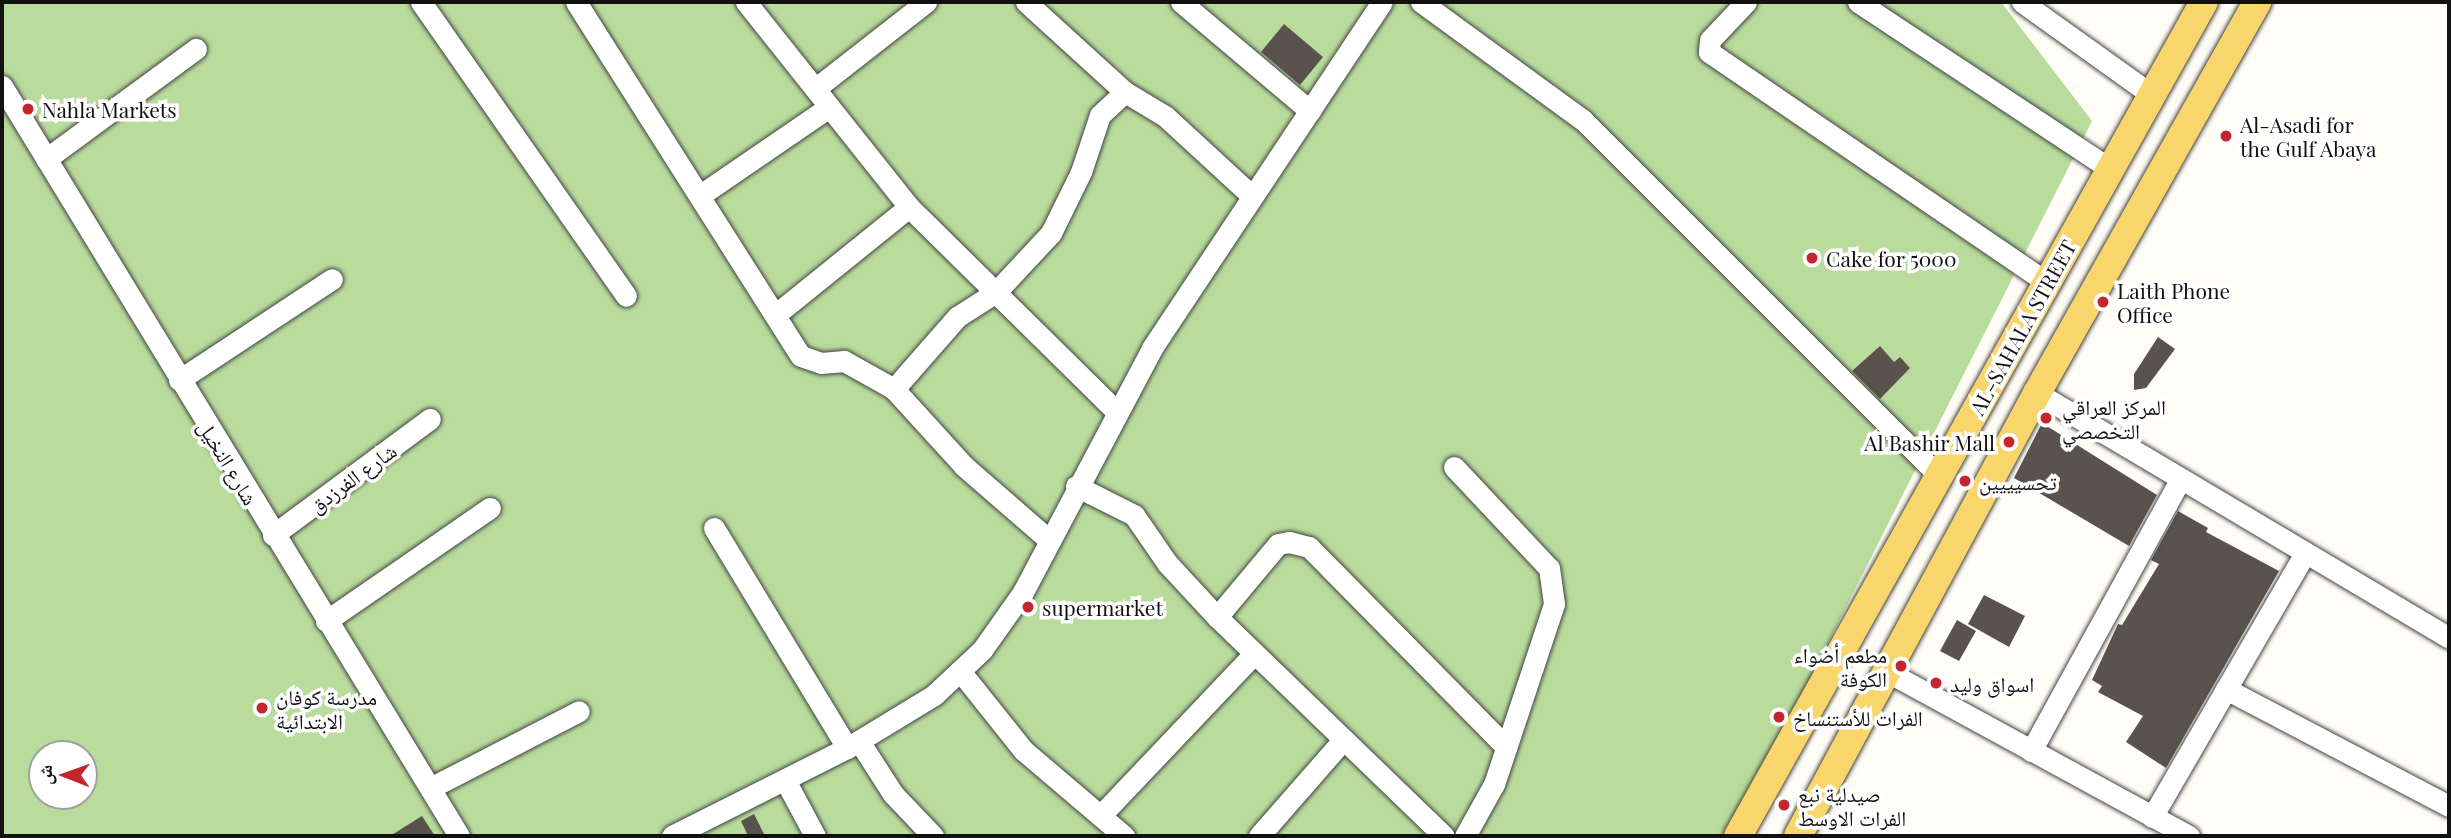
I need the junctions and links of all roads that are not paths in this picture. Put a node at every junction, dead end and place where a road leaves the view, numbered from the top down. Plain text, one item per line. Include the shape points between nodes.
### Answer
1 (421, 2) edge
2 (746, 2) edge
3 (926, 2) edge
4 (1026, 2) edge
5 (1181, 2) edge
6 (1382, 2) edge
7 (1420, 2) edge
8 (1745, 2) edge
9 (1858, 2) edge
10 (2022, 2) edge
11 (2204, 2) edge
12 (2257, 2) edge
13 (584, 4) edge
14 (196, 49) dead end
15 (2, 86) edge
16 (816, 88) junction
17 (1125, 92) junction
18 (2152, 95) junction
19 (829, 107) junction
20 (1310, 111) junction
21 (46, 159) junction
22 (2110, 169) junction
23 (702, 194) junction
24 (1251, 195) junction
25 (909, 207) junction
26 (332, 279) dead end
27 (2046, 282) junction
28 (996, 292) junction
29 (626, 296) dead end
30 (775, 316) junction
31 (178, 380) junction
32 (894, 389) junction
33 (2037, 393) junction
34 (1116, 411) junction
35 (430, 419) dead end
36 (1454, 467) dead end
37 (1939, 476) junction
38 (2180, 480) junction
39 (1076, 486) junction
40 (490, 508) dead end
41 (714, 528) dead end
42 (273, 535) junction
43 (1049, 540) junction
44 (2305, 555) junction
45 (1217, 617) junction
46 (326, 621) junction
47 (2449, 638) edge
48 (1253, 655) junction
49 (960, 671) junction
50 (1888, 672) junction
51 (2225, 689) junction
52 (579, 711) dead end
53 (1343, 740) junction
54 (853, 745) junction
55 (1506, 747) junction
56 (2031, 751) junction
57 (785, 780) junction
58 (432, 787) junction
59 (2449, 806) edge
60 (1101, 815) junction
61 (2152, 817) junction
62 (694, 831) edge
63 (459, 836) edge
64 (672, 836) edge
65 (815, 836) edge
66 (933, 836) edge
67 (1124, 836) edge
68 (1259, 836) edge
69 (1444, 836) edge
70 (1465, 836) edge
71 (1738, 836) edge
72 (1798, 836) edge
73 (2189, 836) edge

1 - 29 street
2 - 16 street
3 - 16 street
4 - 17 street
5 - 20 street
6 - 20 street
7 - 37 street via 1583,120
8 - 27 street via 1710,40 1709,52
9 - 22 street
10 - 18 street
11 - 18 main road, AL-SAHALA STREET
12 - 33 main road
13 - 23 street
14 - 21 street
15 - 21 street, شارع النخيل
16 - 19 street
17 - 24 street via 1165,116
17 - 28 street via 1100,115 1081,172 1051,233
18 - 22 main road, AL-SAHALA STREET
19 - 23 street
19 - 25 street
20 - 24 street
21 - 31 street, شارع النخيل
22 - 27 main road, AL-SAHALA STREET
23 - 30 street
24 - 34 street
25 - 28 street
25 - 30 street
26 - 31 street
27 - 37 main road, AL-SAHALA STREET
28 - 32 street via 957,317
28 - 34 street
30 - 32 street via 801,356 821,363 844,361
31 - 42 street, شارع النخيل
32 - 43 street via 964,466
33 - 38 street
33 - 50 main road
34 - 39 street
35 - 42 street, شارع الفرزدق
36 - 55 street via 1549,568 1552,577 1554,604
37 - 71 main road, AL-SAHALA STREET
38 - 44 street
38 - 56 street
39 - 43 street
39 - 45 street via 1134,515 1167,562
40 - 46 street
41 - 54 street
42 - 46 street, شارع النخيل
43 - 49 street via 1016,602 982,650
44 - 47 street
44 - 51 street
45 - 48 street
45 - 55 street via 1278,544 1309,547
46 - 58 street, شارع النخيل
48 - 53 street
48 - 60 street
49 - 54 street via 934,695
49 - 60 street via 1023,750
50 - 56 street
50 - 72 main road
51 - 59 street
51 - 61 street
52 - 58 street
53 - 68 street
53 - 69 street
54 - 57 street
54 - 66 street
55 - 70 street via 1494,784
56 - 61 street
57 - 62 street
57 - 65 street
58 - 63 street, شارع النخيل
60 - 67 street
61 - 73 street
62 - 64 street

